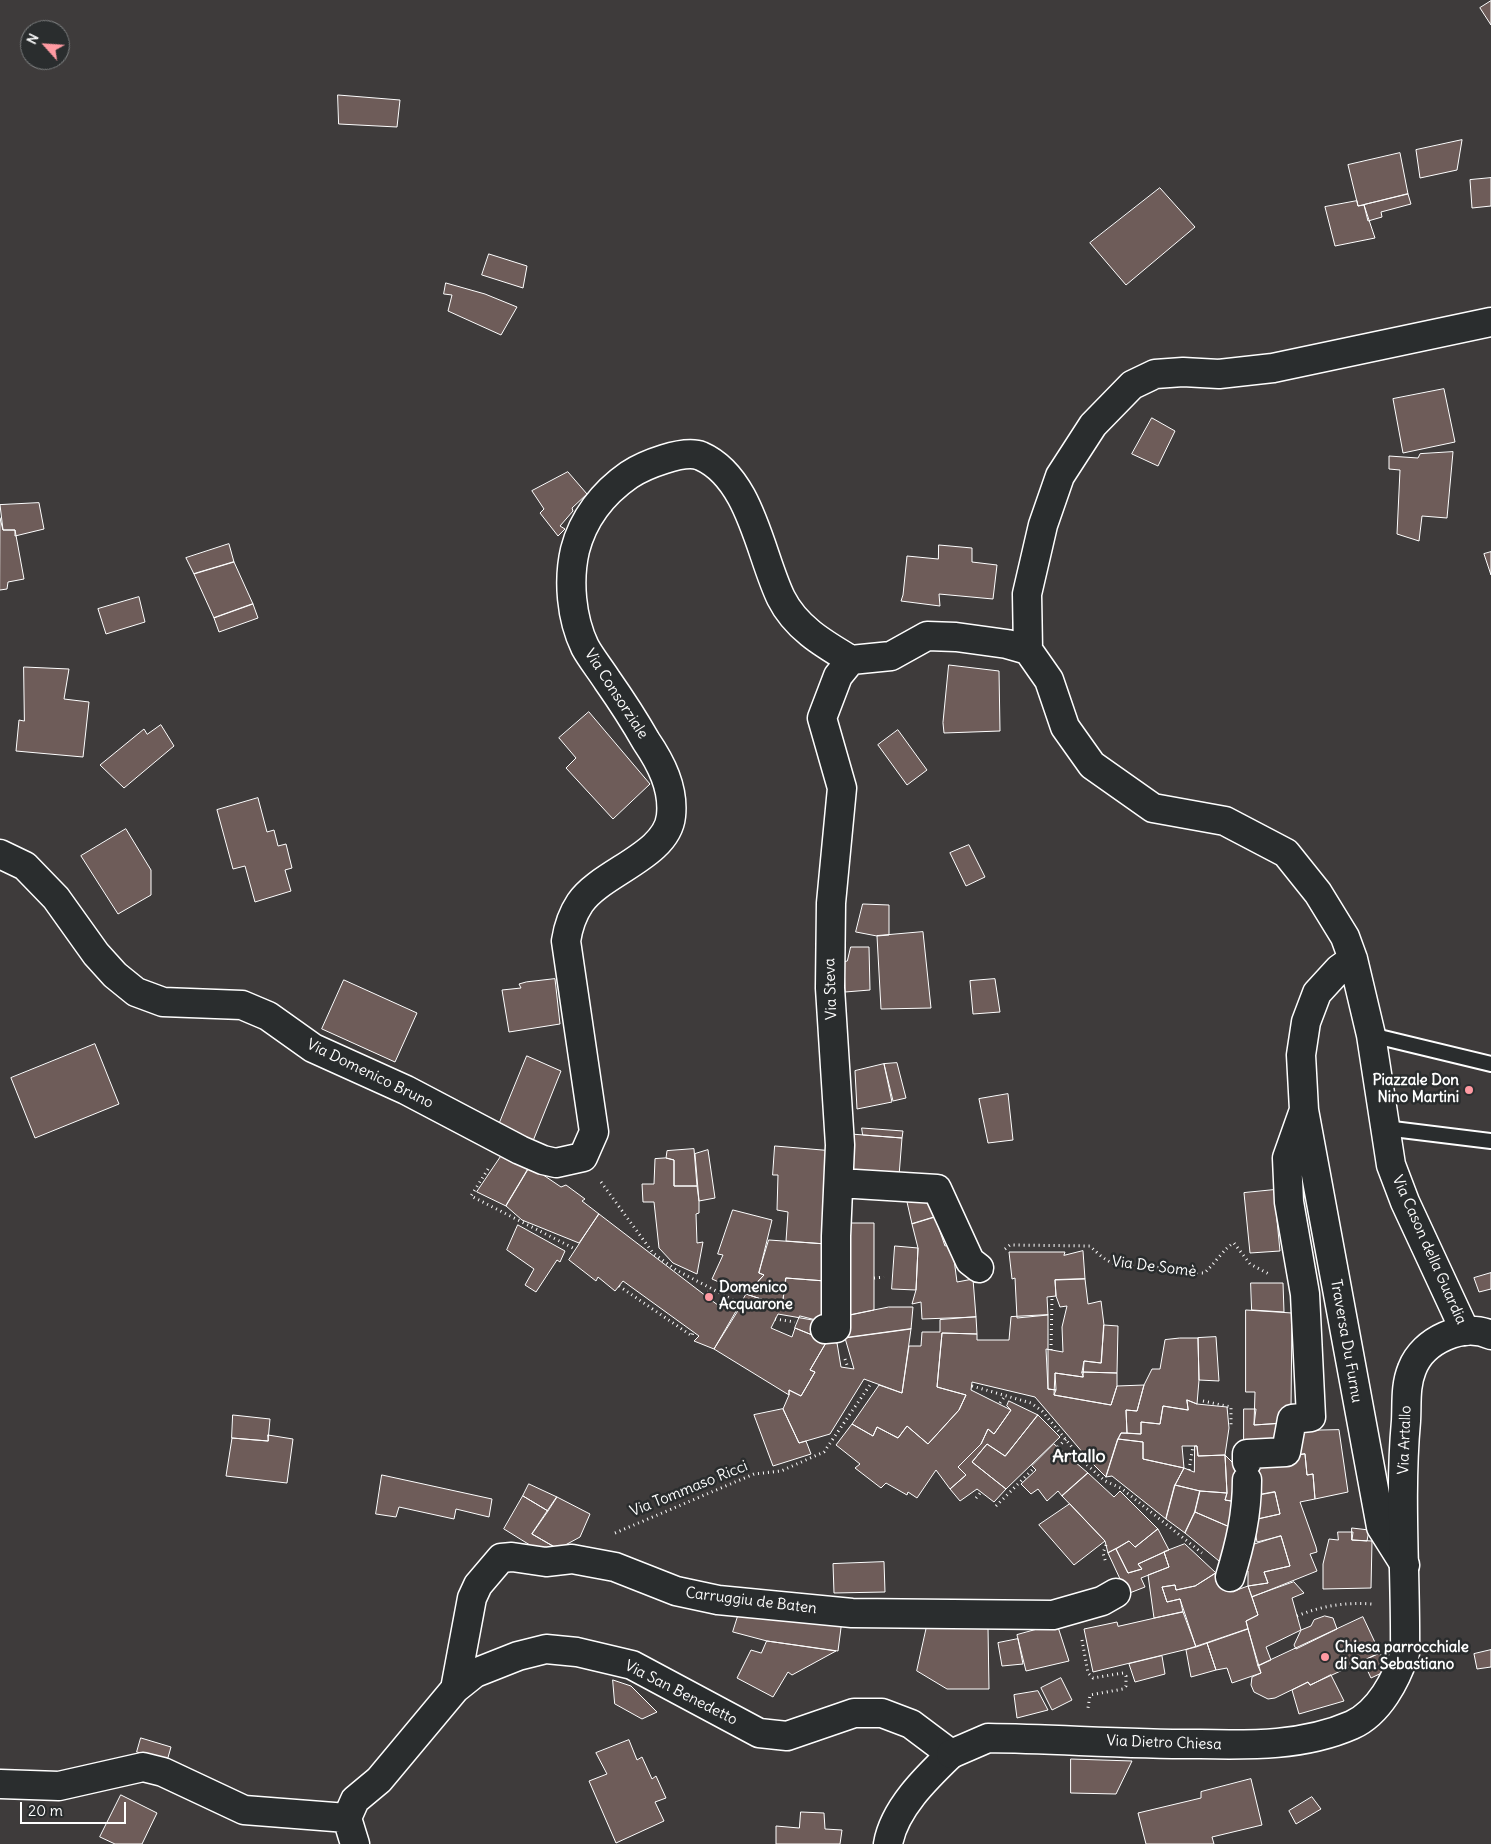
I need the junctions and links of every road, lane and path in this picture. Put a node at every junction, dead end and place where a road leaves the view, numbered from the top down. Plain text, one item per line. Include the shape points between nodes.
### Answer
1 (1491, 322) edge
2 (1028, 650) junction
3 (851, 660) junction
4 (0, 854) edge
5 (1353, 958) junction
6 (1371, 1035) junction
7 (1491, 1064) edge
8 (1304, 1110) junction
9 (1385, 1128) junction
10 (1491, 1141) edge
11 (583, 1157) junction
12 (838, 1183) junction
13 (471, 1196) dead end
14 (1038, 1246) junction
15 (575, 1249) dead end
16 (1039, 1252) dead end
17 (979, 1268) joint
18 (1302, 1276) junction
19 (884, 1277) dead end
20 (874, 1278) dead end
21 (619, 1286) dead end
22 (710, 1288) junction
23 (707, 1296) dead end
24 (1052, 1297) dead end
25 (741, 1304) dead end
26 (775, 1319) dead end
27 (797, 1322) dead end
28 (831, 1329) dead end
29 (693, 1332) dead end
30 (1478, 1333) edge
31 (1051, 1350) dead end
32 (872, 1382) dead end
33 (972, 1386) dead end
34 (1005, 1396) junction
35 (1203, 1401) dead end
36 (1000, 1403) dead end
37 (1046, 1409) dead end
38 (1044, 1413) junction
39 (1067, 1438) junction
40 (1193, 1446) dead end
41 (1058, 1447) dead end
42 (1247, 1465) junction
43 (1034, 1468) dead end
44 (1190, 1470) dead end
45 (981, 1492) dead end
46 (976, 1498) dead end
47 (996, 1506) dead end
48 (1148, 1510) junction
49 (1144, 1514) dead end
50 (614, 1534) dead end
51 (1405, 1565) junction
52 (1230, 1577) joint
53 (1116, 1593) dead end
54 (1406, 1607) junction
55 (1297, 1616) dead end
56 (1080, 1632) dead end
57 (455, 1689) junction
58 (1123, 1689) dead end
59 (950, 1754) junction
60 (0, 1784) edge
61 (351, 1831) edge
62 (888, 1844) edge

1 - 2 street via 1273,368 1219,374 1155,374 1132,385 1093,425 1060,476 1043,525 1027,594
2 - 3 street via 1007,644 928,636 892,656
2 - 5 street, Via Cason della Guardia via 1048,680 1065,726 1092,765 1153,808 1225,821 1286,853 1318,893 1346,937
3 - 11 street, Via Consorziale via 811,636 782,599 753,522 733,484 700,455 677,456 635,472 616,484 587,519 572,562 571,585 573,608 584,646 661,764 672,801 671,819 653,848 598,885 580,902 568,928 566,941 594,1132
3 - 12 street, Via Steva via 838,676 822,718 842,788 831,903 830,988 840,1145
4 - 11 street, Via Domenico Bruno via 25,866 50,891 96,954 136,992 163,1002 242,1005 268,1016 313,1048 406,1090 528,1153 556,1163
5 - 6 street, Via Cason della Guardia
5 - 8 street, Traversa Du Furnu via 1316,992 1306,1022 1301,1055
6 - 7 lane
6 - 9 street, Via Cason della Guardia
8 - 18 street, Traversa Du Furnu via 1286,1158 1289,1202
8 - 51 street, Traversa Du Furnu via 1381,1527
9 - 10 lane
9 - 30 street, Via Cason della Guardia via 1391,1164 1405,1202
11 - 22 path via 653,1253
12 - 17 street via 937,1189 970,1261
12 - 28 street, Via Steva
13 - 15 path
14 - 16 path
14 - 17 path, Via De Somè via 1010,1245 1002,1252 1000,1265 996,1268
14 - 18 path, Via De Somè via 1090,1246 1105,1261 1117,1266 1204,1273 1222,1256 1227,1246 1234,1243 1250,1264 1266,1274
18 - 42 street, Traversa Du Furnu via 1306,1294 1311,1417 1292,1419 1286,1452
19 - 20 path
21 - 29 path via 692,1336
22 - 23 path
22 - 25 path
24 - 31 path
26 - 27 path
30 - 51 street, Via Artallo via 1442,1337 1431,1344 1412,1366 1407,1382 1403,1449
32 - 50 path, Via Tommaso Ricci via 824,1452 781,1471 754,1474
33 - 34 path
34 - 36 path
34 - 38 path via 1031,1403
35 - 42 path via 1230,1407 1231,1451
37 - 38 path
38 - 39 path
39 - 41 path
39 - 48 path via 1086,1464 1105,1481 1121,1488
40 - 44 path
42 - 52 street via 1246,1517
43 - 47 path
45 - 46 path
48 - 49 path
48 - 52 path via 1171,1525
51 - 54 street, Via Artallo
53 - 57 street, Carruggiu de Baten via 1102,1601 1052,1615 852,1613 718,1600 676,1591 614,1567 572,1559 546,1562 501,1558 478,1585 472,1598
54 - 55 path via 1351,1602
54 - 59 street, Via Dietro Chiesa via 1405,1653 1379,1701 1353,1724 1309,1739 1263,1745 988,1738
56 - 58 path via 1088,1673 1093,1678 1123,1673 1126,1676
57 - 59 street, Via San Benedetto via 475,1673 518,1656 546,1649 577,1652 632,1665 759,1733 787,1736 854,1713 882,1713 911,1724
57 - 61 street, Via San Benedetto via 379,1780 355,1800
59 - 62 street, Via Dietro Chiesa via 908,1802 890,1830
60 - 61 street, Via San Benedetto via 58,1786 142,1767 163,1772 244,1810

